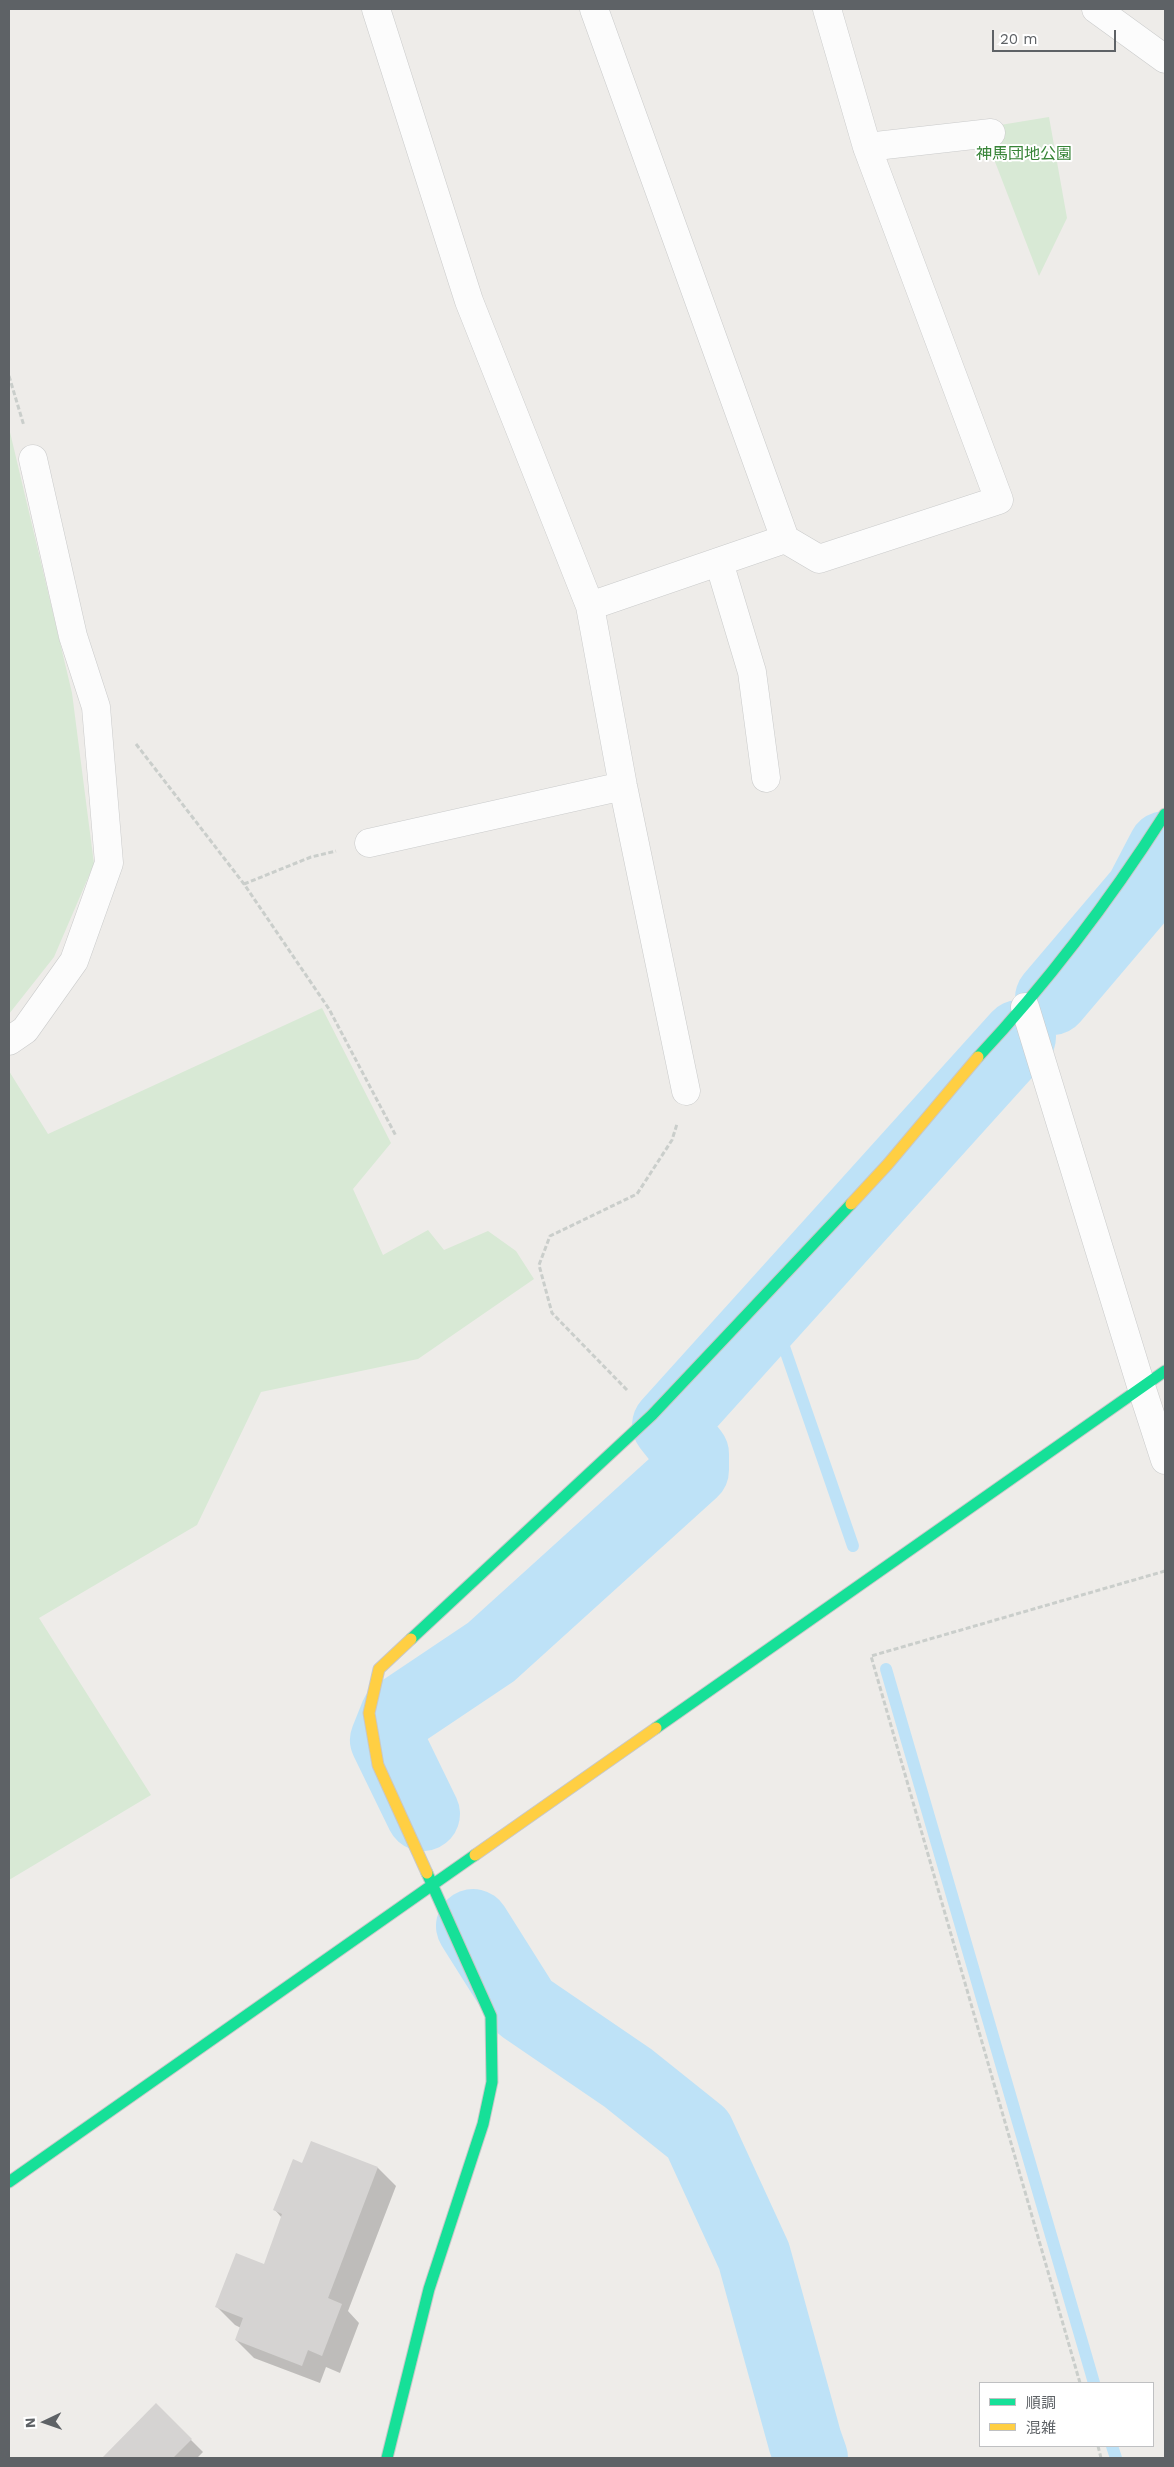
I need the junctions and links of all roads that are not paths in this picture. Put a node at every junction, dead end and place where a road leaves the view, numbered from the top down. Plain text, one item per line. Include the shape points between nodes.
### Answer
1 (376, 9) edge
2 (594, 9) edge
3 (827, 9) edge
4 (1096, 9) edge
5 (1165, 59) edge
6 (991, 134) dead end
7 (867, 147) junction
8 (33, 459) road end
9 (785, 539) junction
10 (718, 562) junction
11 (590, 606) junction
12 (766, 778) dead end
13 (623, 786) junction
14 (1165, 814) edge
15 (369, 843) road end
16 (1026, 1007) junction
17 (9, 1041) edge
18 (686, 1091) road end
19 (1165, 1372) edge
20 (1142, 1389) junction
21 (1165, 1460) edge
22 (433, 1886) junction
23 (9, 2182) edge
24 (387, 2458) edge

1 - 11 street via 469,301
2 - 9 street
3 - 7 street
4 - 5 street
6 - 7 street
7 - 9 street via 999,500 819,559
8 - 17 street via 73,636 96,707 109,863 74,961 25,1030
9 - 10 street
10 - 11 street
10 - 12 street via 752,672
11 - 13 street
13 - 15 street
13 - 18 street
14 - 16 street via 1129,871
16 - 20 street
16 - 22 street via 957,1080 888,1164 652,1415 379,1669 369,1713 378,1765
19 - 20 street
20 - 21 street
20 - 22 street
22 - 23 street
22 - 24 street via 490,2016 492,2082 483,2124 429,2289

